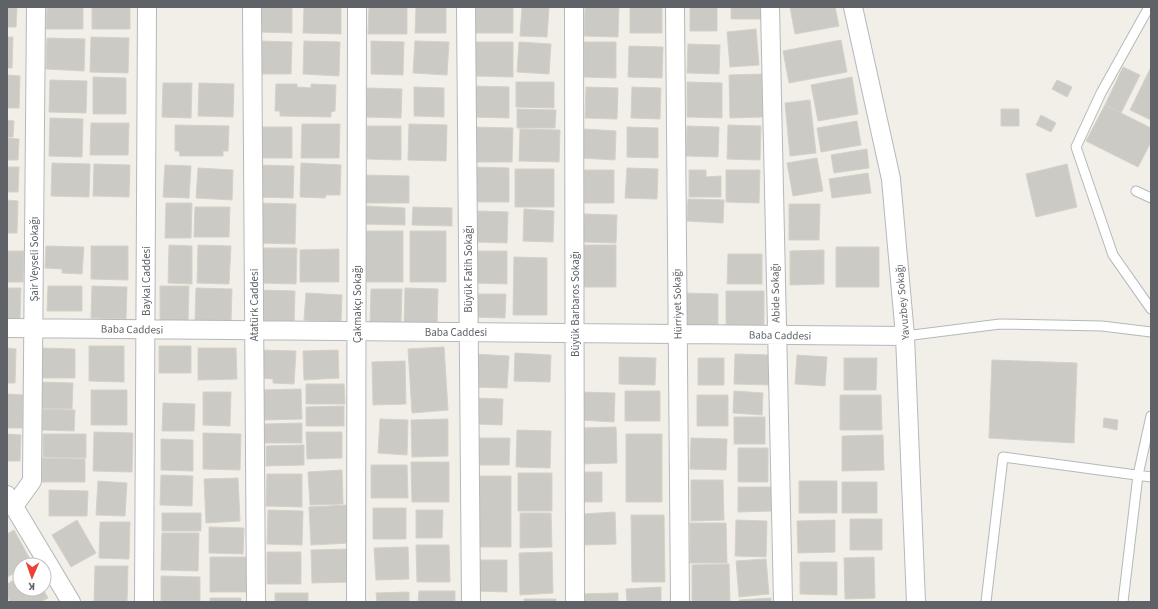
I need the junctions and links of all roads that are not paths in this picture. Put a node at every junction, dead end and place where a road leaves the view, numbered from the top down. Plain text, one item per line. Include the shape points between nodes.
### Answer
1 (36, 7) edge
2 (146, 7) edge
3 (252, 7) edge
4 (357, 7) edge
5 (466, 7) edge
6 (574, 7) edge
7 (674, 7) edge
8 (770, 7) edge
9 (853, 7) edge
10 (1149, 7) edge
11 (1136, 191) dead end
12 (1151, 198) edge
13 (1151, 309) edge
14 (7, 328) edge
15 (33, 329) junction
16 (145, 330) junction
17 (254, 330) junction
18 (356, 331) junction
19 (469, 332) junction
20 (1151, 332) edge
21 (575, 333) junction
22 (678, 334) junction
23 (776, 335) junction
24 (905, 336) junction
25 (1151, 416) edge
26 (1138, 475) junction
27 (1151, 477) edge
28 (11, 500) edge
29 (71, 602) edge
30 (144, 602) edge
31 (256, 602) edge
32 (356, 602) edge
33 (471, 602) edge
34 (576, 602) edge
35 (680, 602) edge
36 (782, 602) edge
37 (916, 602) edge
38 (986, 602) edge
39 (1123, 602) edge

1 - 15 street, Şair Veyseli Sokağı
2 - 16 street, Baykal Caddesi
3 - 17 street, Atatürk Caddesi
4 - 18 street, Çakmakçı Sokağı
5 - 19 street, Büyük Fatih Sokağı
6 - 21 street, Büyük Barbaros Sokağı
7 - 22 street, Hürriyet Sokağı
8 - 23 street, Abide Sokağı
9 - 24 street, Yavuzbey Sokağı via 892,179
10 - 13 lane via 1101,93 1076,147 1113,254
11 - 12 lane
14 - 15 street, Baba Caddesi
15 - 16 street, Baba Caddesi
15 - 28 street, Şair Veyseli Sokağı via 32,481
16 - 17 street, Baba Caddesi
16 - 30 street, Baykal Caddesi
17 - 18 street, Baba Caddesi
17 - 31 street, Atatürk Caddesi
18 - 19 street, Baba Caddesi
18 - 32 street, Çakmakçı Sokağı
19 - 21 street, Baba Caddesi
19 - 33 street, Büyük Fatih Sokağı
20 - 24 lane via 1102,326 1000,324
21 - 22 street, Baba Caddesi
21 - 34 street, Büyük Barbaros Sokağı
22 - 23 street, Baba Caddesi
22 - 35 street, Hürriyet Sokağı
23 - 24 street, Baba Caddesi
23 - 36 street, Abide Sokağı
24 - 37 street, Yavuzbey Sokağı
25 - 26 lane
26 - 27 lane
26 - 38 lane via 1003,457
26 - 39 lane
28 - 29 street

